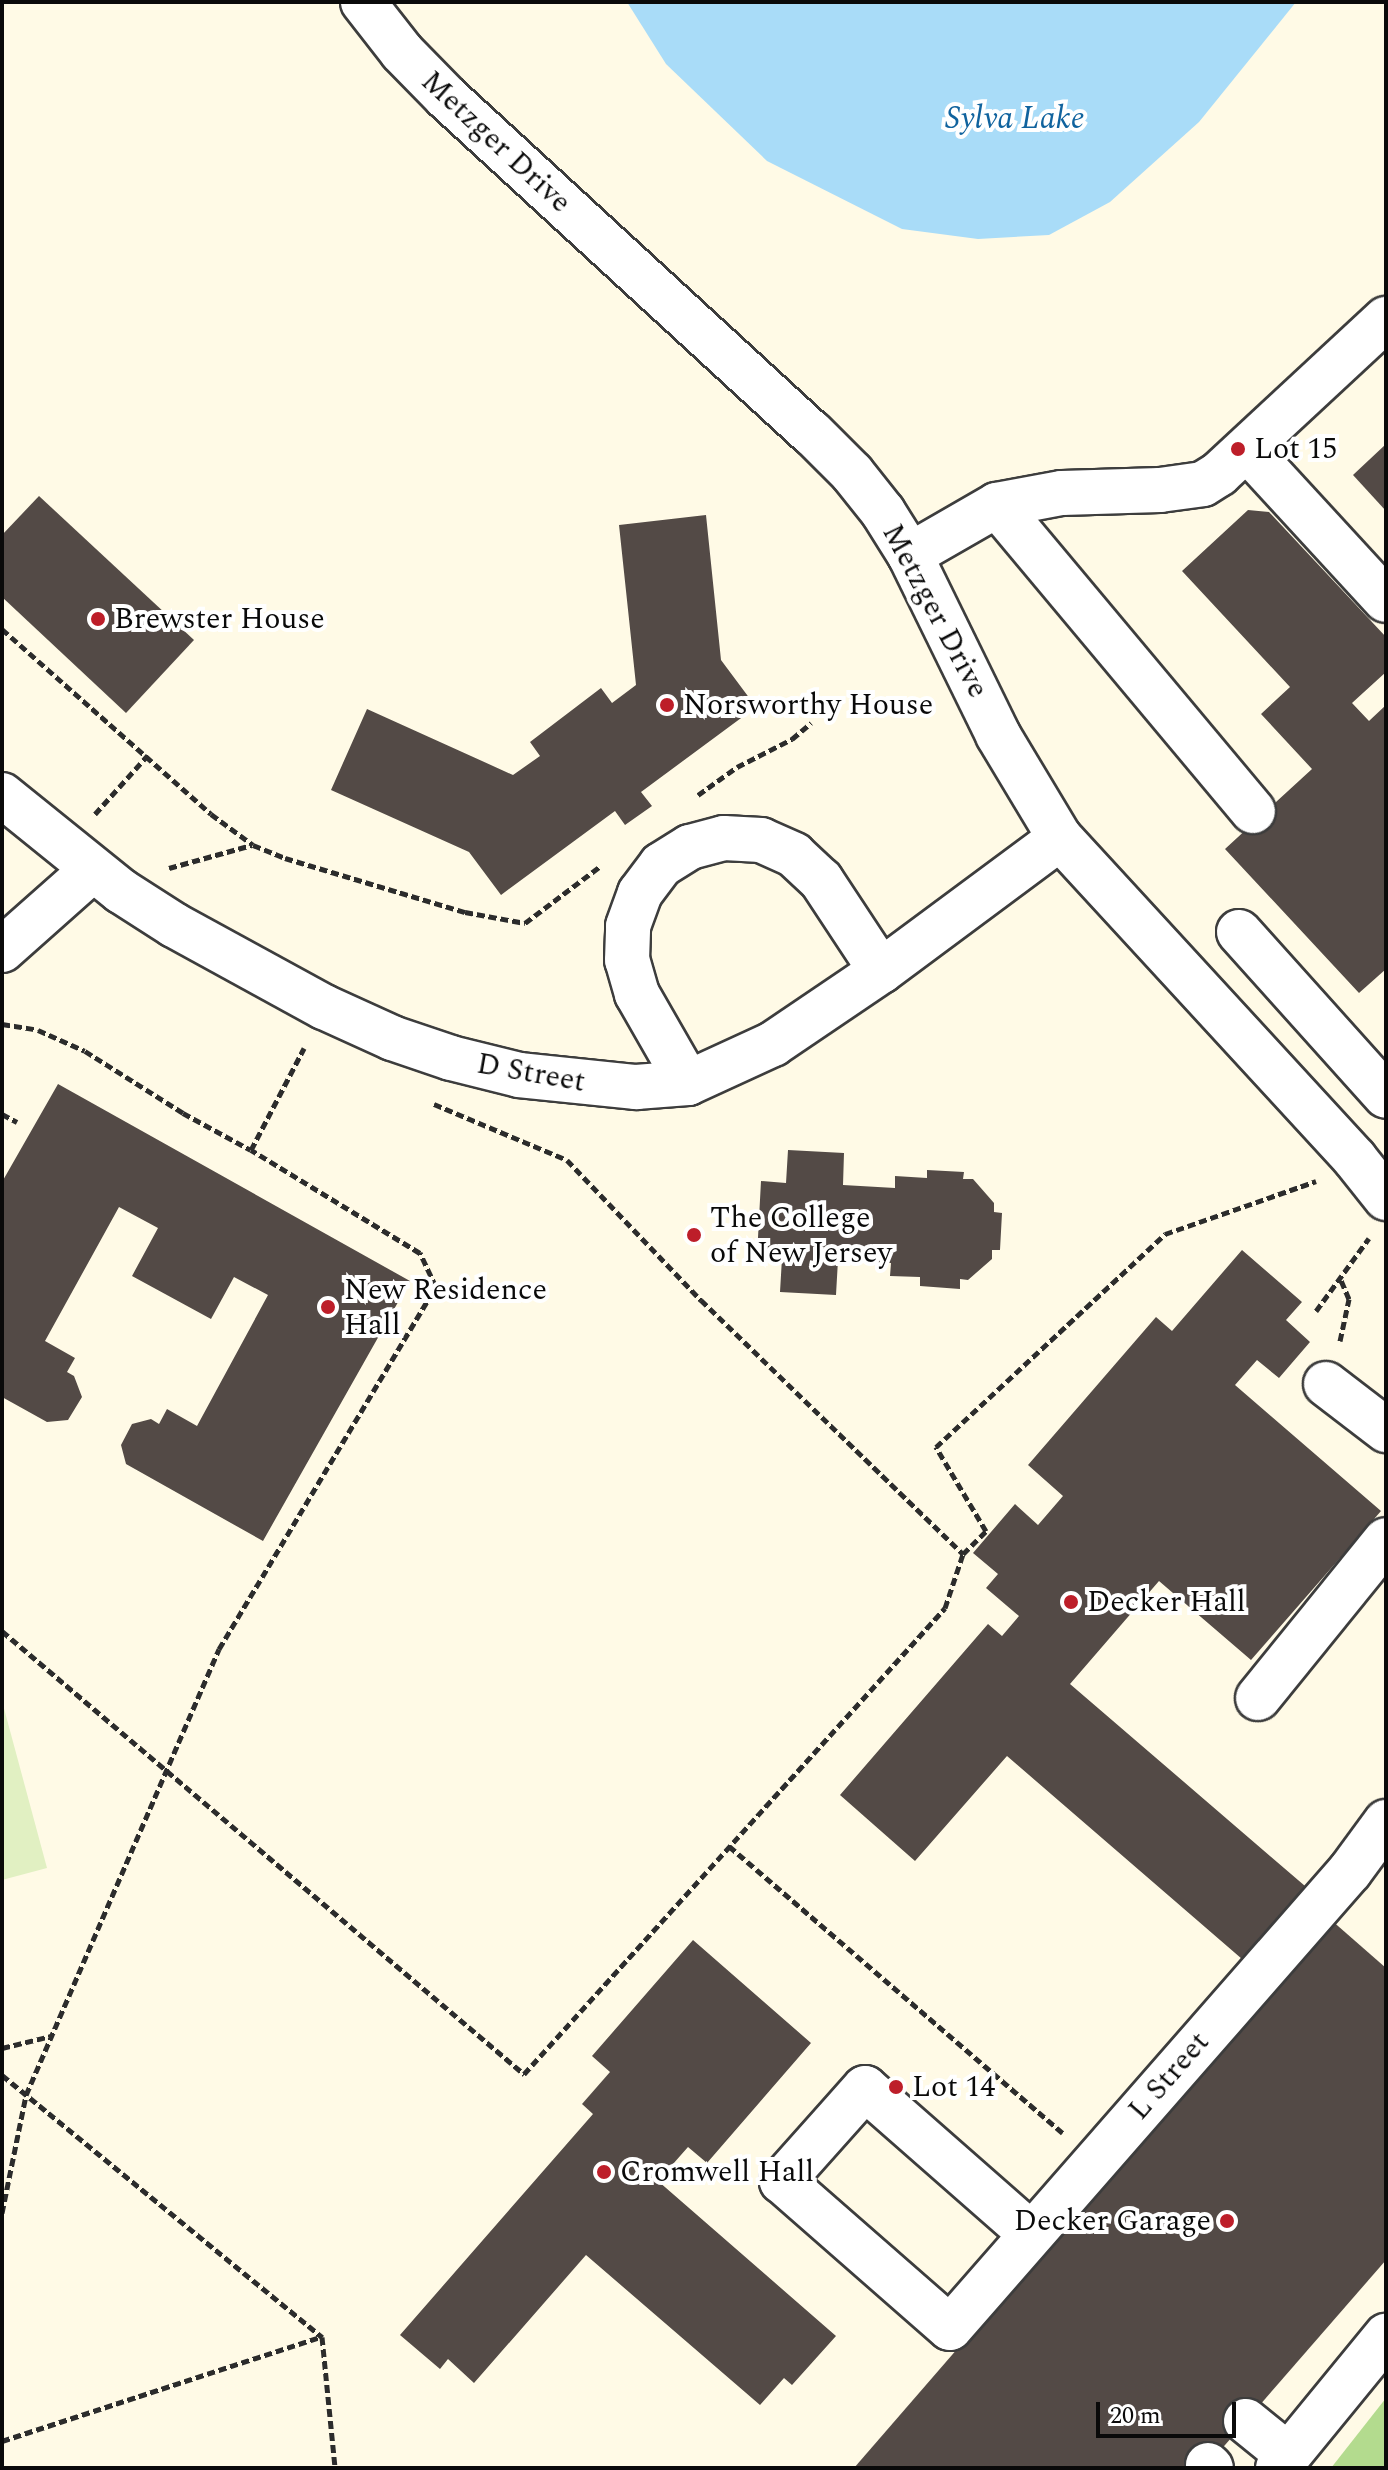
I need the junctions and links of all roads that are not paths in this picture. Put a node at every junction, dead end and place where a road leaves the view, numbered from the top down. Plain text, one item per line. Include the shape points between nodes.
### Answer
1 (363, 2) edge
2 (1386, 319) edge
3 (1247, 449) junction
4 (997, 505) junction
5 (910, 555) junction
6 (1386, 600) edge
7 (2, 795) edge
8 (1253, 811) dead end
9 (1060, 838) junction
10 (92, 870) junction
11 (1239, 932) dead end
12 (2, 950) edge
13 (881, 971) junction
14 (688, 1083) junction
15 (1386, 1096) edge
16 (1374, 1211) edge
17 (1326, 1384) road end
18 (1386, 1430) edge
19 (1386, 1540) edge
20 (1258, 1698) dead end
21 (1386, 1822) edge
22 (1031, 2234) junction
23 (1386, 2336) edge
24 (1246, 2421) dead end
25 (1283, 2462) edge

1 - 5 street, Metzger Drive via 446,97 812,433 883,512
2 - 3 street
3 - 4 street via 1219,474 1184,489 1062,493
3 - 6 street
4 - 5 street
4 - 8 street
5 - 9 street, Metzger Drive via 998,735
7 - 10 street, D Street
9 - 13 street, D Street
9 - 16 street, Metzger Drive via 1355,1159
10 - 12 street
10 - 14 street, D Street via 249,967 407,1043 519,1075 636,1087
11 - 15 street
13 - 14 street, D Street via 773,1044
13 - 14 street via 821,880 794,855 761,840 724,838 690,847 661,865 640,893 628,926 627,960 637,994
17 - 18 street
19 - 20 street
21 - 22 street, L Street via 1350,1871
22 - 22 street, L Street via 950,2328 782,2181 865,2088
23 - 25 street
24 - 25 street

